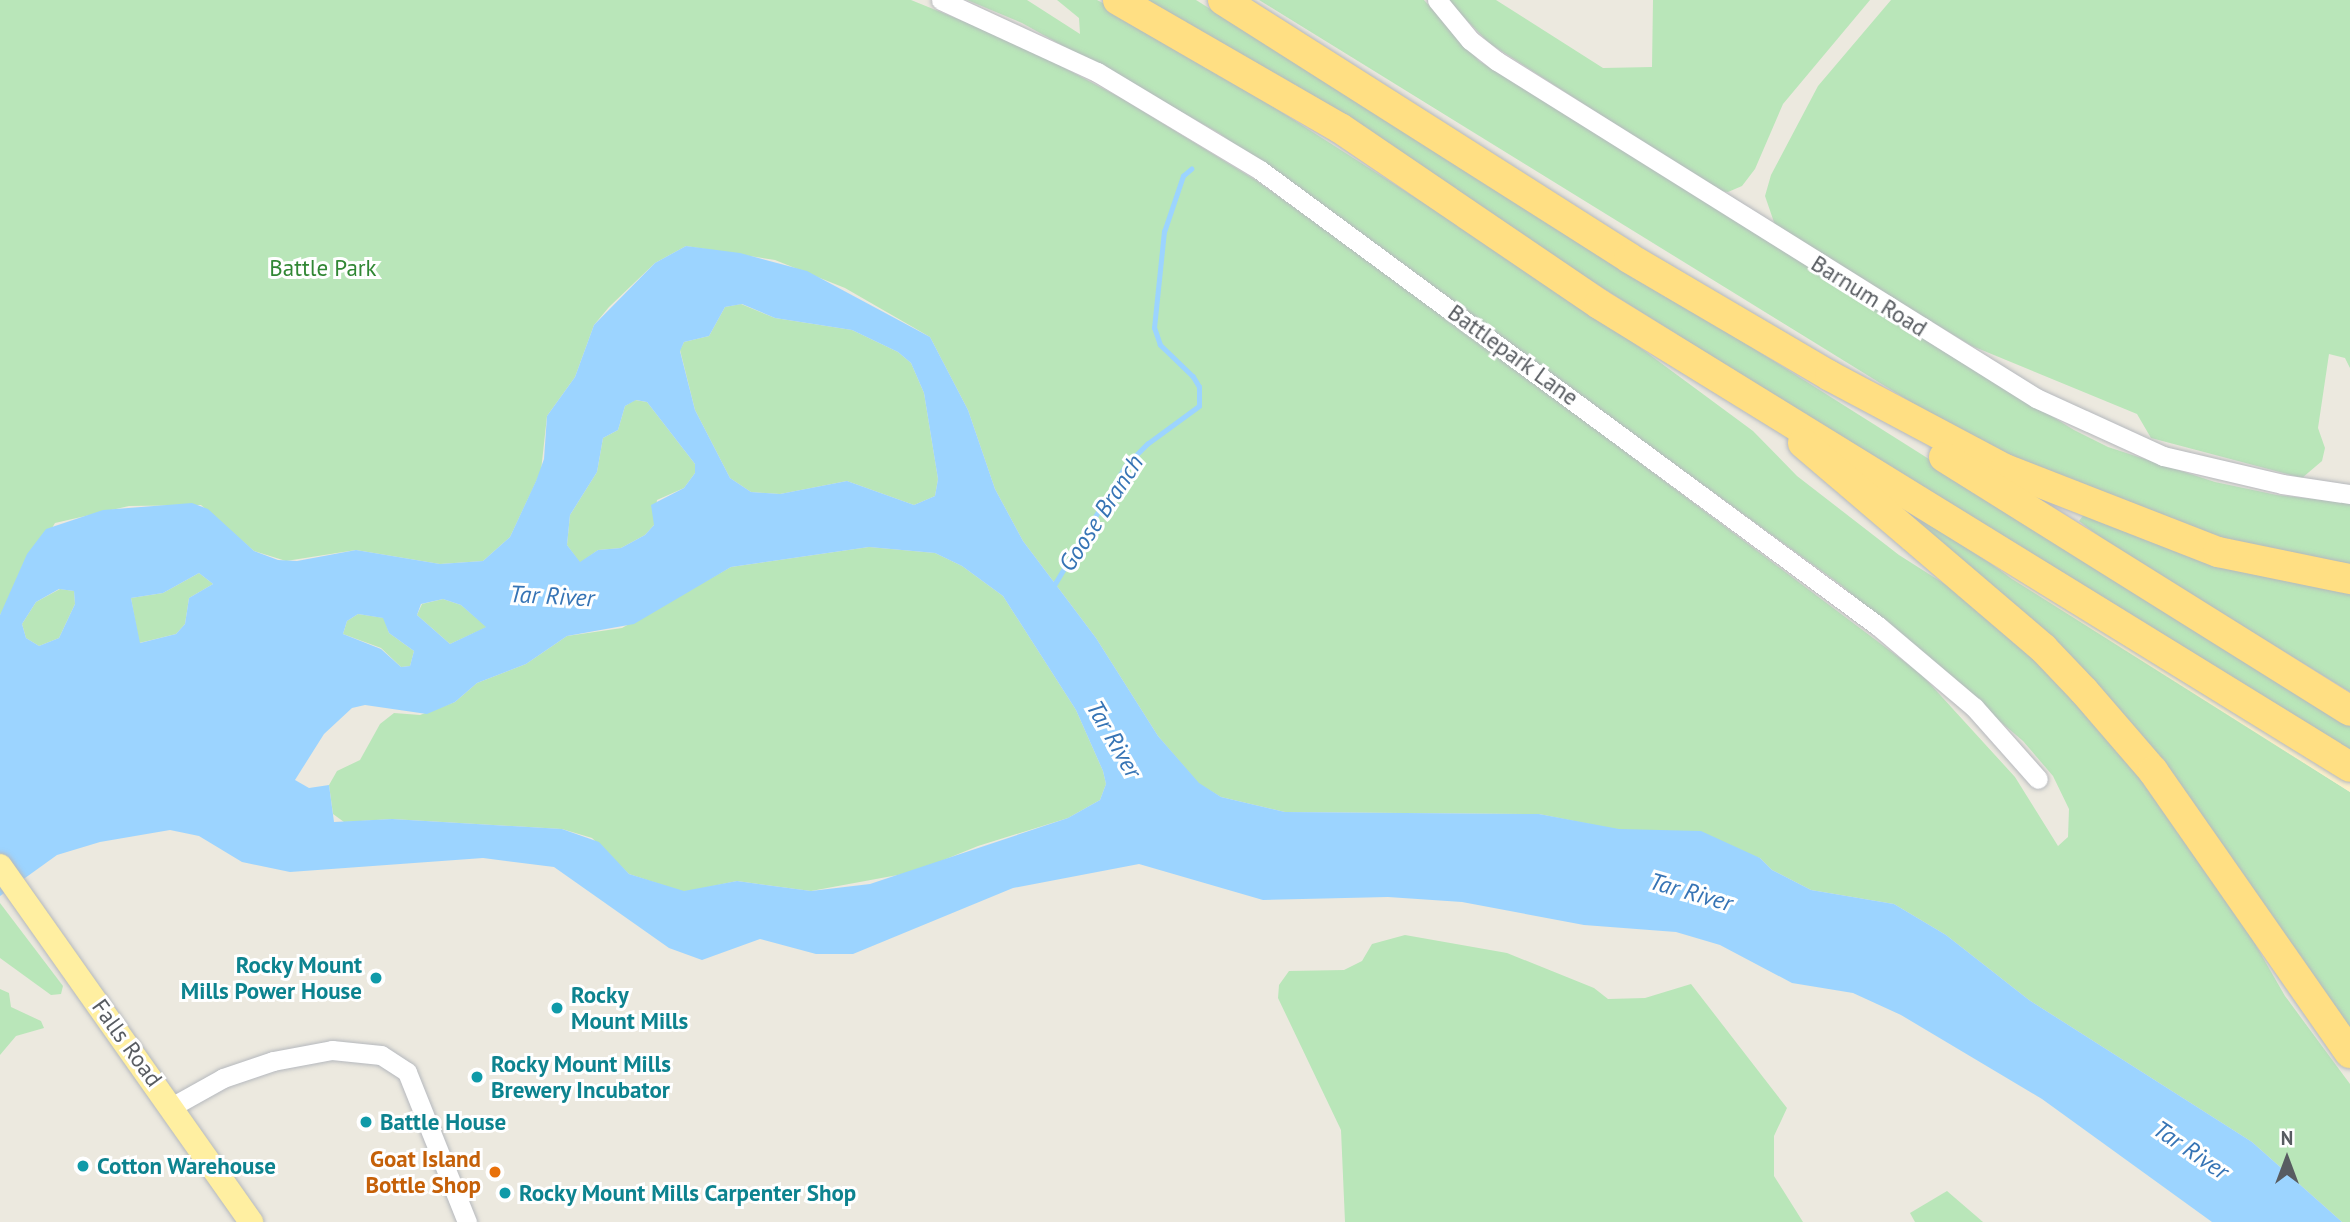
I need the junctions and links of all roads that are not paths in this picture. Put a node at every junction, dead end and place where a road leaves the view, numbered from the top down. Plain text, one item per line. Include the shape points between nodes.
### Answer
1 (941, 0) edge
2 (1118, 0) edge
3 (1223, 0) edge
4 (1437, 0) edge
5 (1830, 376) junction
6 (1737, 386) junction
7 (2350, 494) edge
8 (2350, 579) edge
9 (2350, 711) edge
10 (2350, 766) edge
11 (2038, 779) dead end
12 (0, 866) edge
13 (2350, 1053) edge
14 (173, 1106) junction
15 (251, 1222) edge
16 (467, 1222) edge

1 - 11 street, Battlepark Lane via 1097,72 1260,170 1878,626 1974,707
2 - 6 highway via 1340,128 1599,304
3 - 5 highway via 1629,258
4 - 7 street, Barnum Road via 1469,40 1497,61 2036,398 2163,456 2282,484
5 - 8 highway via 2005,468 2143,525 2218,552
5 - 9 highway via 1866,407
6 - 10 highway
6 - 13 highway via 2043,648 2084,691 2152,771
12 - 14 main road, Falls Road
14 - 15 main road, Falls Road
14 - 16 street via 223,1078 273,1061 332,1050 381,1055 407,1072

